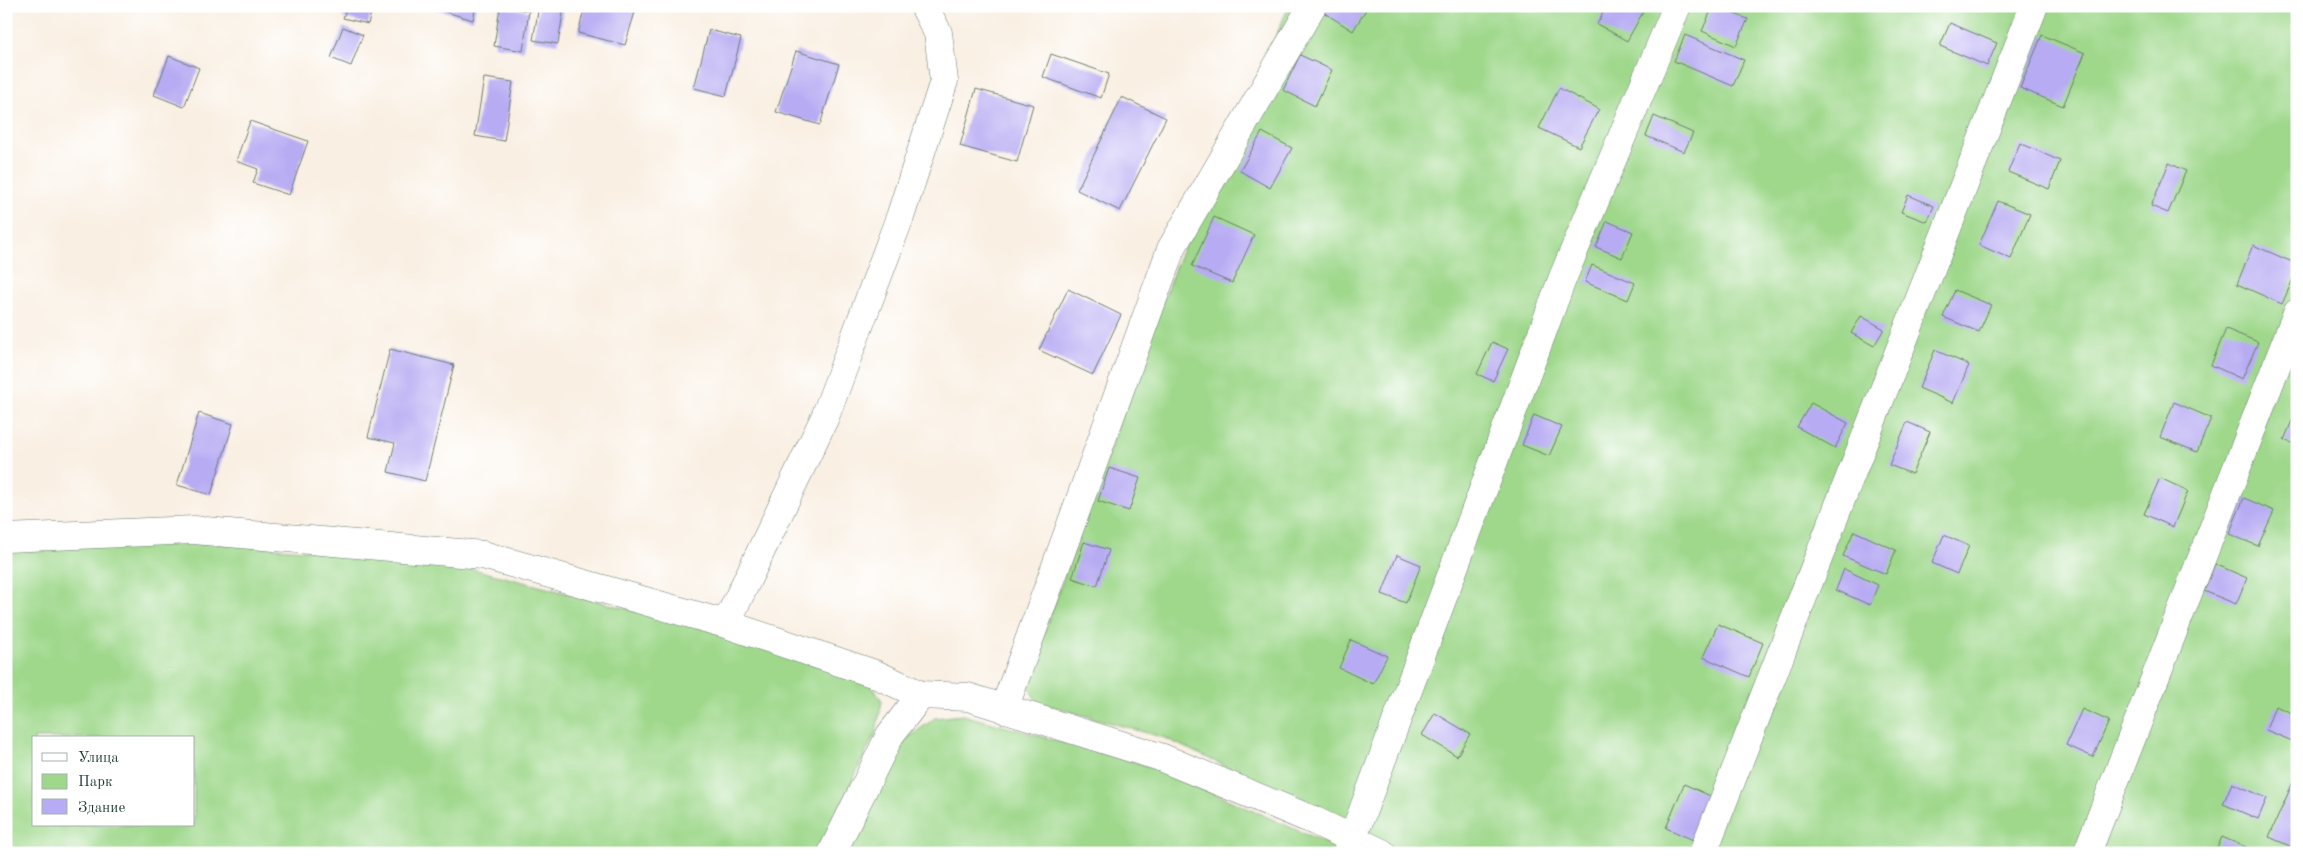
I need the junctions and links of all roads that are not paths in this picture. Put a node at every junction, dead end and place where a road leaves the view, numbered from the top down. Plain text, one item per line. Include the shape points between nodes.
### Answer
1 (924, 6) edge
2 (1312, 6) edge
3 (1677, 6) edge
4 (2034, 6) edge
5 (2297, 312) edge
6 (6, 538) edge
7 (726, 624) junction
8 (921, 695) junction
9 (1004, 709) junction
10 (1350, 846) edge
11 (832, 853) edge
12 (1382, 853) edge
13 (1703, 853) edge
14 (2087, 853) edge

1 - 7 street via 938,33 944,81 900,217 825,417
2 - 9 street via 1171,249
3 - 10 street via 1563,277
4 - 13 street
5 - 14 street
6 - 7 street via 194,530 483,555
7 - 8 street via 876,674
8 - 9 street via 968,698
8 - 11 street via 890,735
9 - 10 street via 1160,757
10 - 12 street

